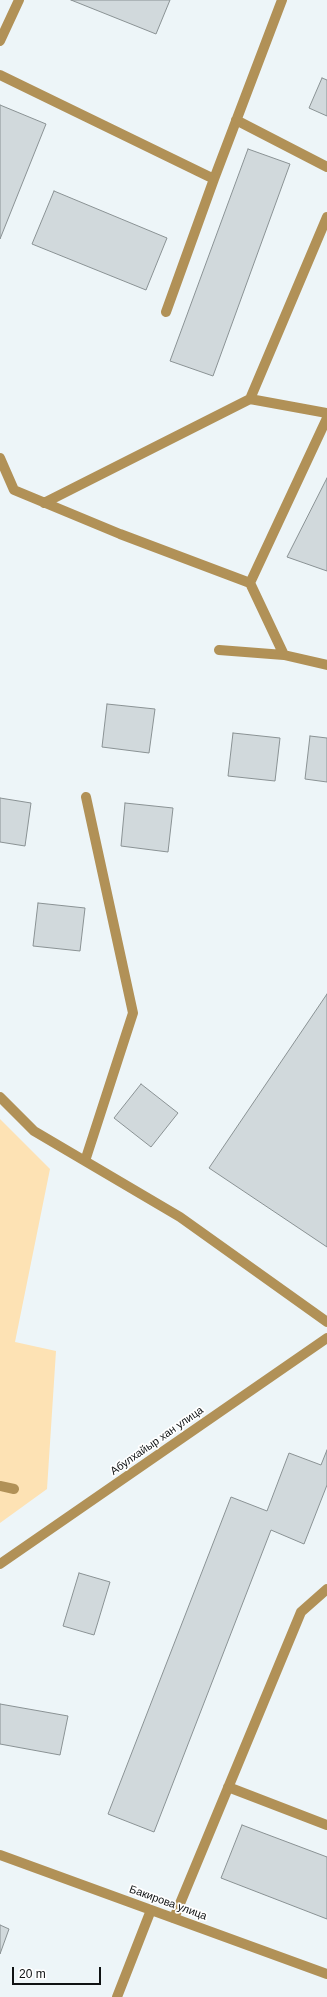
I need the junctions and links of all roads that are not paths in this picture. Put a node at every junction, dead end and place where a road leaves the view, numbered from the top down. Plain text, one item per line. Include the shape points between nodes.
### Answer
1 (18, 0) edge
2 (282, 0) edge
3 (0, 40) edge
4 (0, 75) edge
5 (236, 120) junction
6 (327, 167) edge
7 (214, 179) junction
8 (327, 217) edge
9 (166, 312) dead end
10 (250, 399) junction
11 (327, 413) edge
12 (327, 418) edge
13 (0, 458) edge
14 (44, 503) junction
15 (250, 584) junction
16 (219, 650) dead end
17 (284, 654) junction
18 (327, 665) edge
19 (86, 797) dead end
20 (0, 1096) edge
21 (85, 1161) junction
22 (327, 1322) edge
23 (327, 1338) edge
24 (0, 1486) edge
25 (14, 1489) dead end
26 (0, 1564) edge
27 (327, 1589) edge
28 (228, 1787) junction
29 (327, 1825) edge
30 (0, 1855) edge
31 (152, 1910) junction
32 (174, 1918) junction
33 (327, 1974) edge
34 (117, 1997) edge

1 - 3 street
2 - 5 street
4 - 7 street
5 - 6 street
5 - 7 street
7 - 9 street
8 - 10 street
10 - 11 street
10 - 14 street
12 - 15 street
13 - 14 street via 14,490
14 - 15 street
15 - 17 street
16 - 17 street
17 - 18 street
19 - 21 street via 133,1013
20 - 21 street via 34,1131
21 - 22 street via 180,1217
23 - 26 street, Абулхайыр хан улица
24 - 25 street
27 - 28 street via 301,1612
28 - 29 street
28 - 32 street
30 - 31 street, Бакирова улица
31 - 32 street, Бакирова улица
31 - 34 street
32 - 33 street, Бакирова улица

